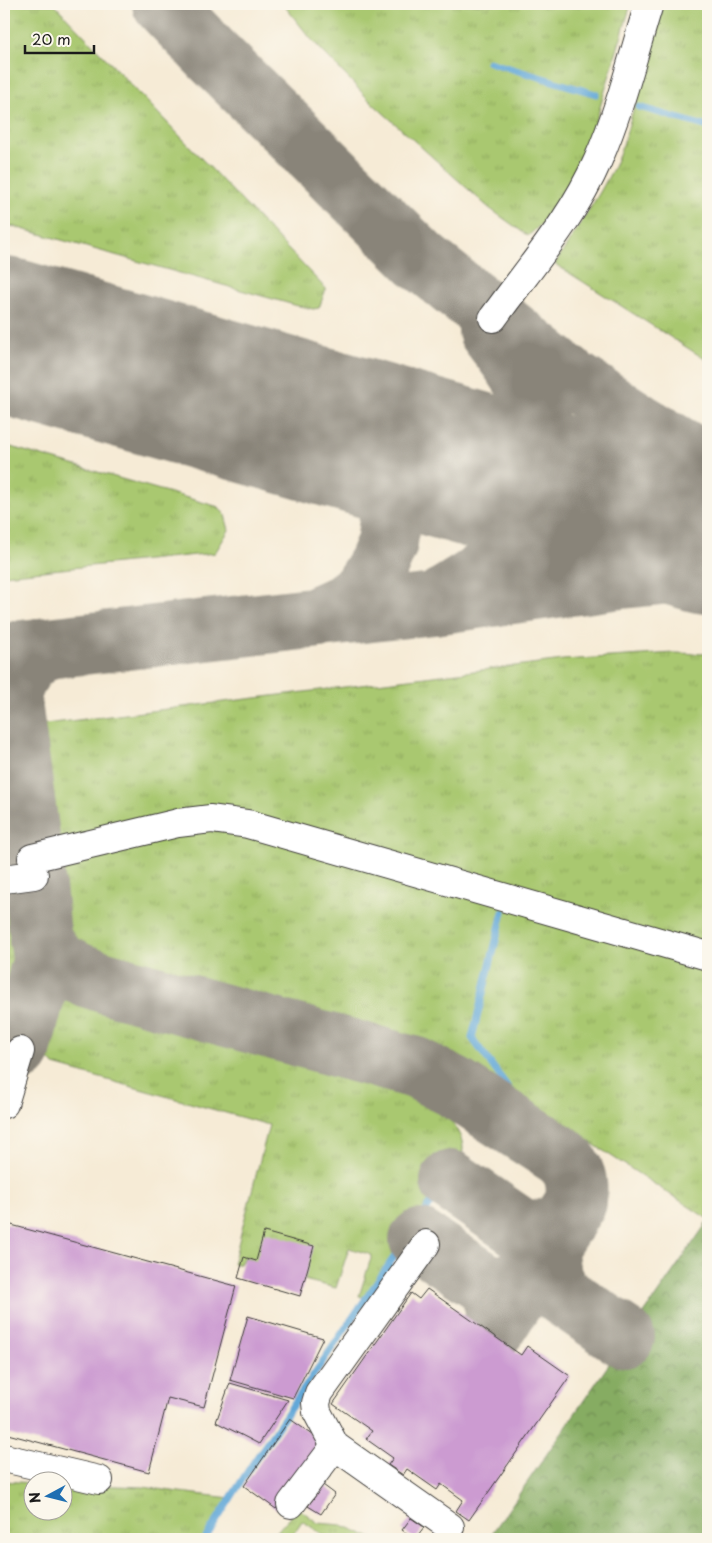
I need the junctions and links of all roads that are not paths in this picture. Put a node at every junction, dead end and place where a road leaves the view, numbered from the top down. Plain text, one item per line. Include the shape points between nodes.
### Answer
1 (649, 4) edge
2 (493, 318) dead end
3 (4, 879) edge
4 (708, 956) edge
5 (20, 1051) dead end
6 (4, 1104) edge
7 (426, 1244) dead end
8 (336, 1446) junction
9 (4, 1458) edge
10 (99, 1480) dead end
11 (291, 1504) dead end
12 (450, 1527) dead end

1 - 2 lane via 598,160 568,216
3 - 4 lane via 33,866 178,823 211,819 248,824
5 - 6 lane
7 - 8 lane via 319,1393 317,1412
8 - 11 lane
8 - 12 lane
9 - 10 lane

